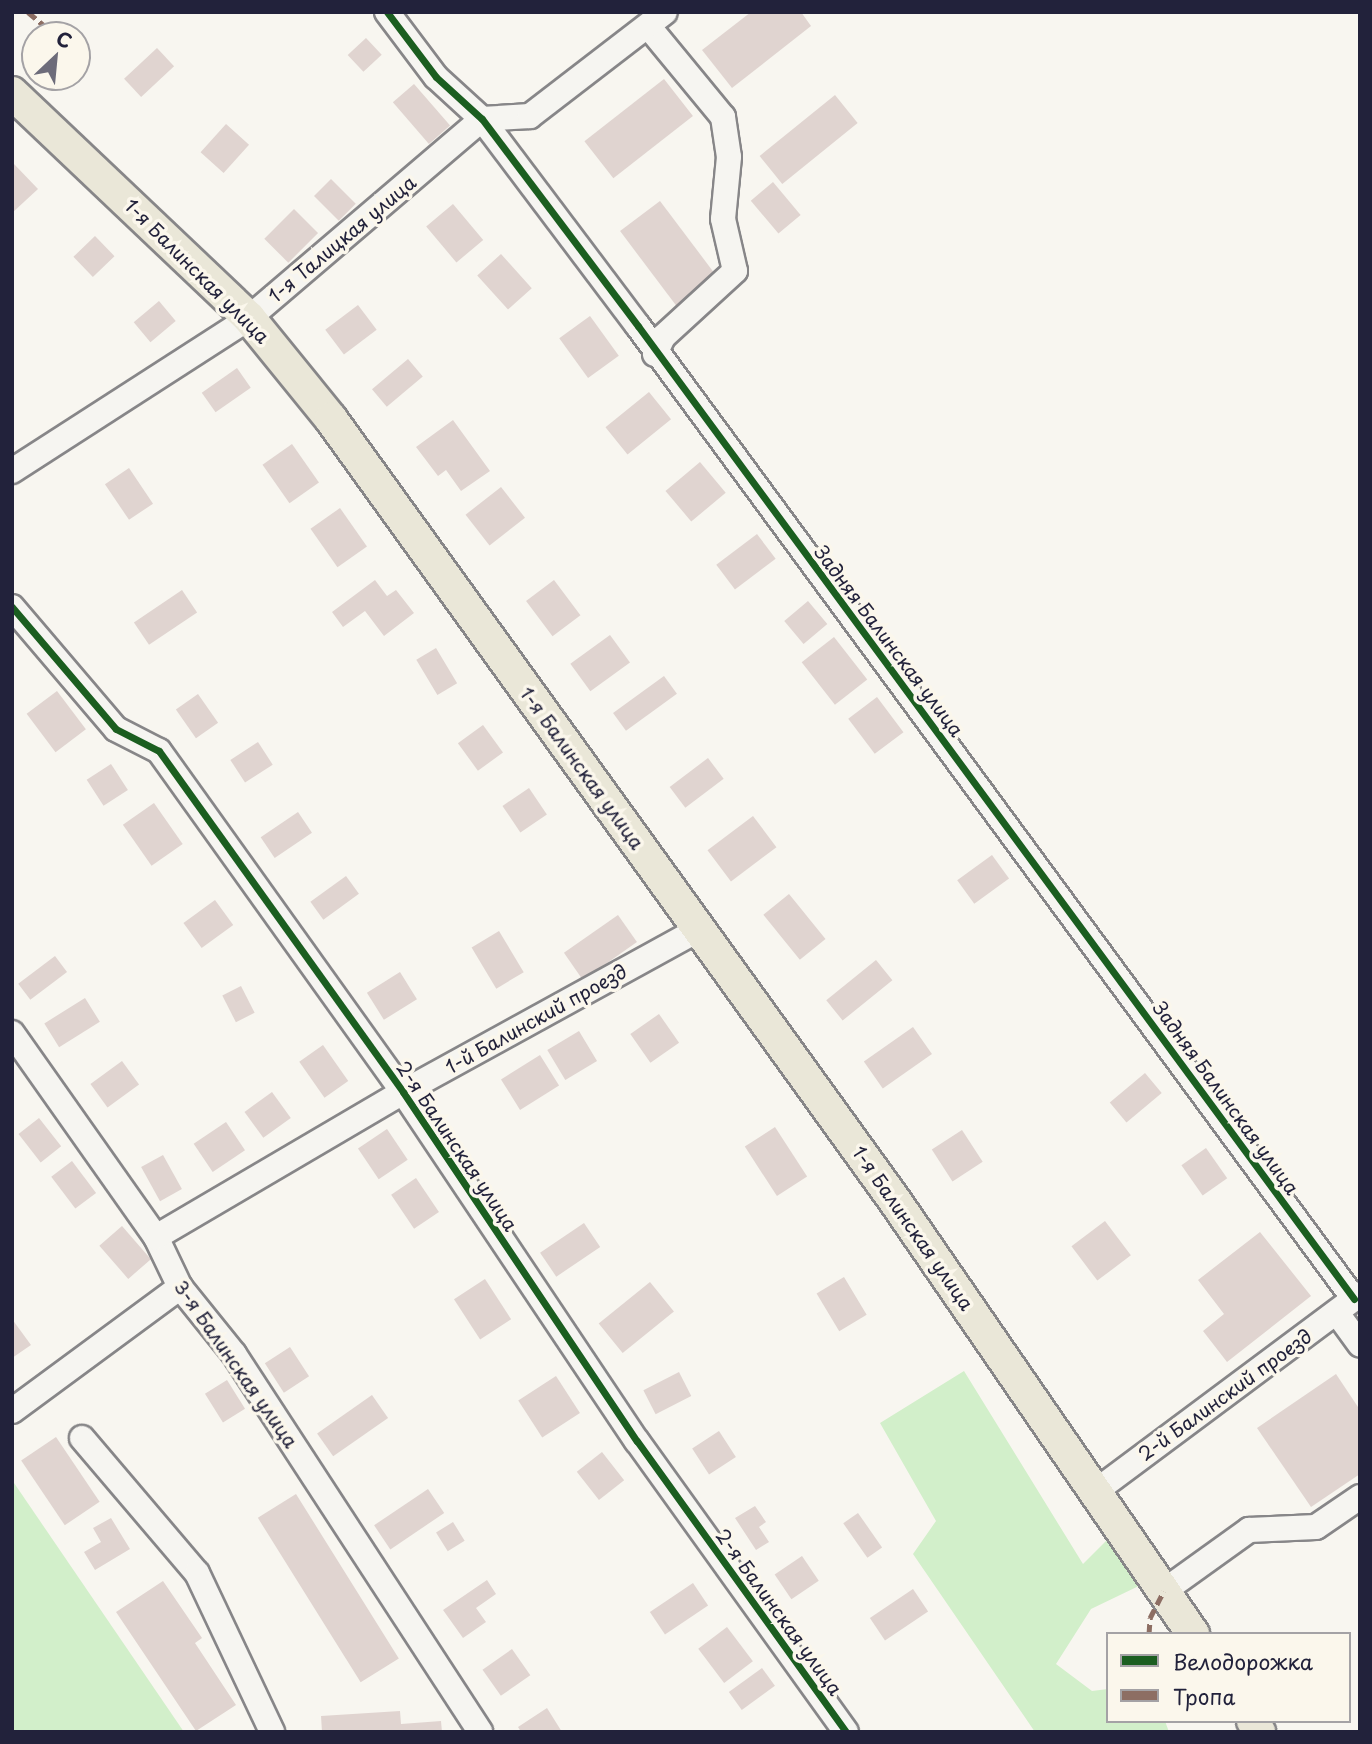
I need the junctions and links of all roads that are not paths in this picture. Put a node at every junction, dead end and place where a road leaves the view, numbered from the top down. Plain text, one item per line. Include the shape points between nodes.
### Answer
1 (387, 12) edge
2 (657, 19) edge
3 (12, 93) edge
4 (482, 119) junction
5 (249, 318) junction
6 (655, 354) junction
7 (12, 471) edge
8 (12, 607) edge
9 (699, 929) junction
10 (12, 1033) edge
11 (403, 1092) junction
12 (156, 1237) junction
13 (180, 1287) junction
14 (1350, 1302) edge
15 (1360, 1345) edge
16 (12, 1411) edge
17 (82, 1438) dead end
18 (1096, 1491) junction
19 (1360, 1497) edge
20 (1164, 1591) junction
21 (1192, 1632) edge
22 (272, 1732) edge
23 (480, 1732) edge
24 (846, 1732) edge

1 - 4 street, Задняя Балинская улица via 436,77
2 - 4 street via 530,116
2 - 6 street via 723,117 729,157 723,219 735,271 663,337
3 - 5 main road, 1-я Балинская улица
4 - 5 street, 1-я Талицкая улица
4 - 6 street, Задняя Балинская улица
5 - 7 street, 1-я Талицкая улица
5 - 9 main road, 1-я Балинская улица via 331,419
6 - 14 street, Задняя Балинская улица
8 - 11 street, 2-я Балинская улица via 116,729 159,751
9 - 11 street, 1-й Балинский проезд
9 - 18 main road, 1-я Балинская улица
10 - 12 street, 3-я Балинская улица
11 - 12 street, 1-й Балинский проезд
11 - 24 street, 2-я Балинская улица via 638,1441
12 - 13 street, 3-я Балинская улица
13 - 16 street
13 - 23 street, 3-я Балинская улица via 234,1354
14 - 15 street, Задняя Балинская улица
14 - 18 street, 2-й Балинский проезд
17 - 22 street via 197,1573
18 - 20 main road, 1-я Балинская улица
19 - 20 street via 1316,1527 1249,1530
20 - 21 main road, 1-я Балинская улица

